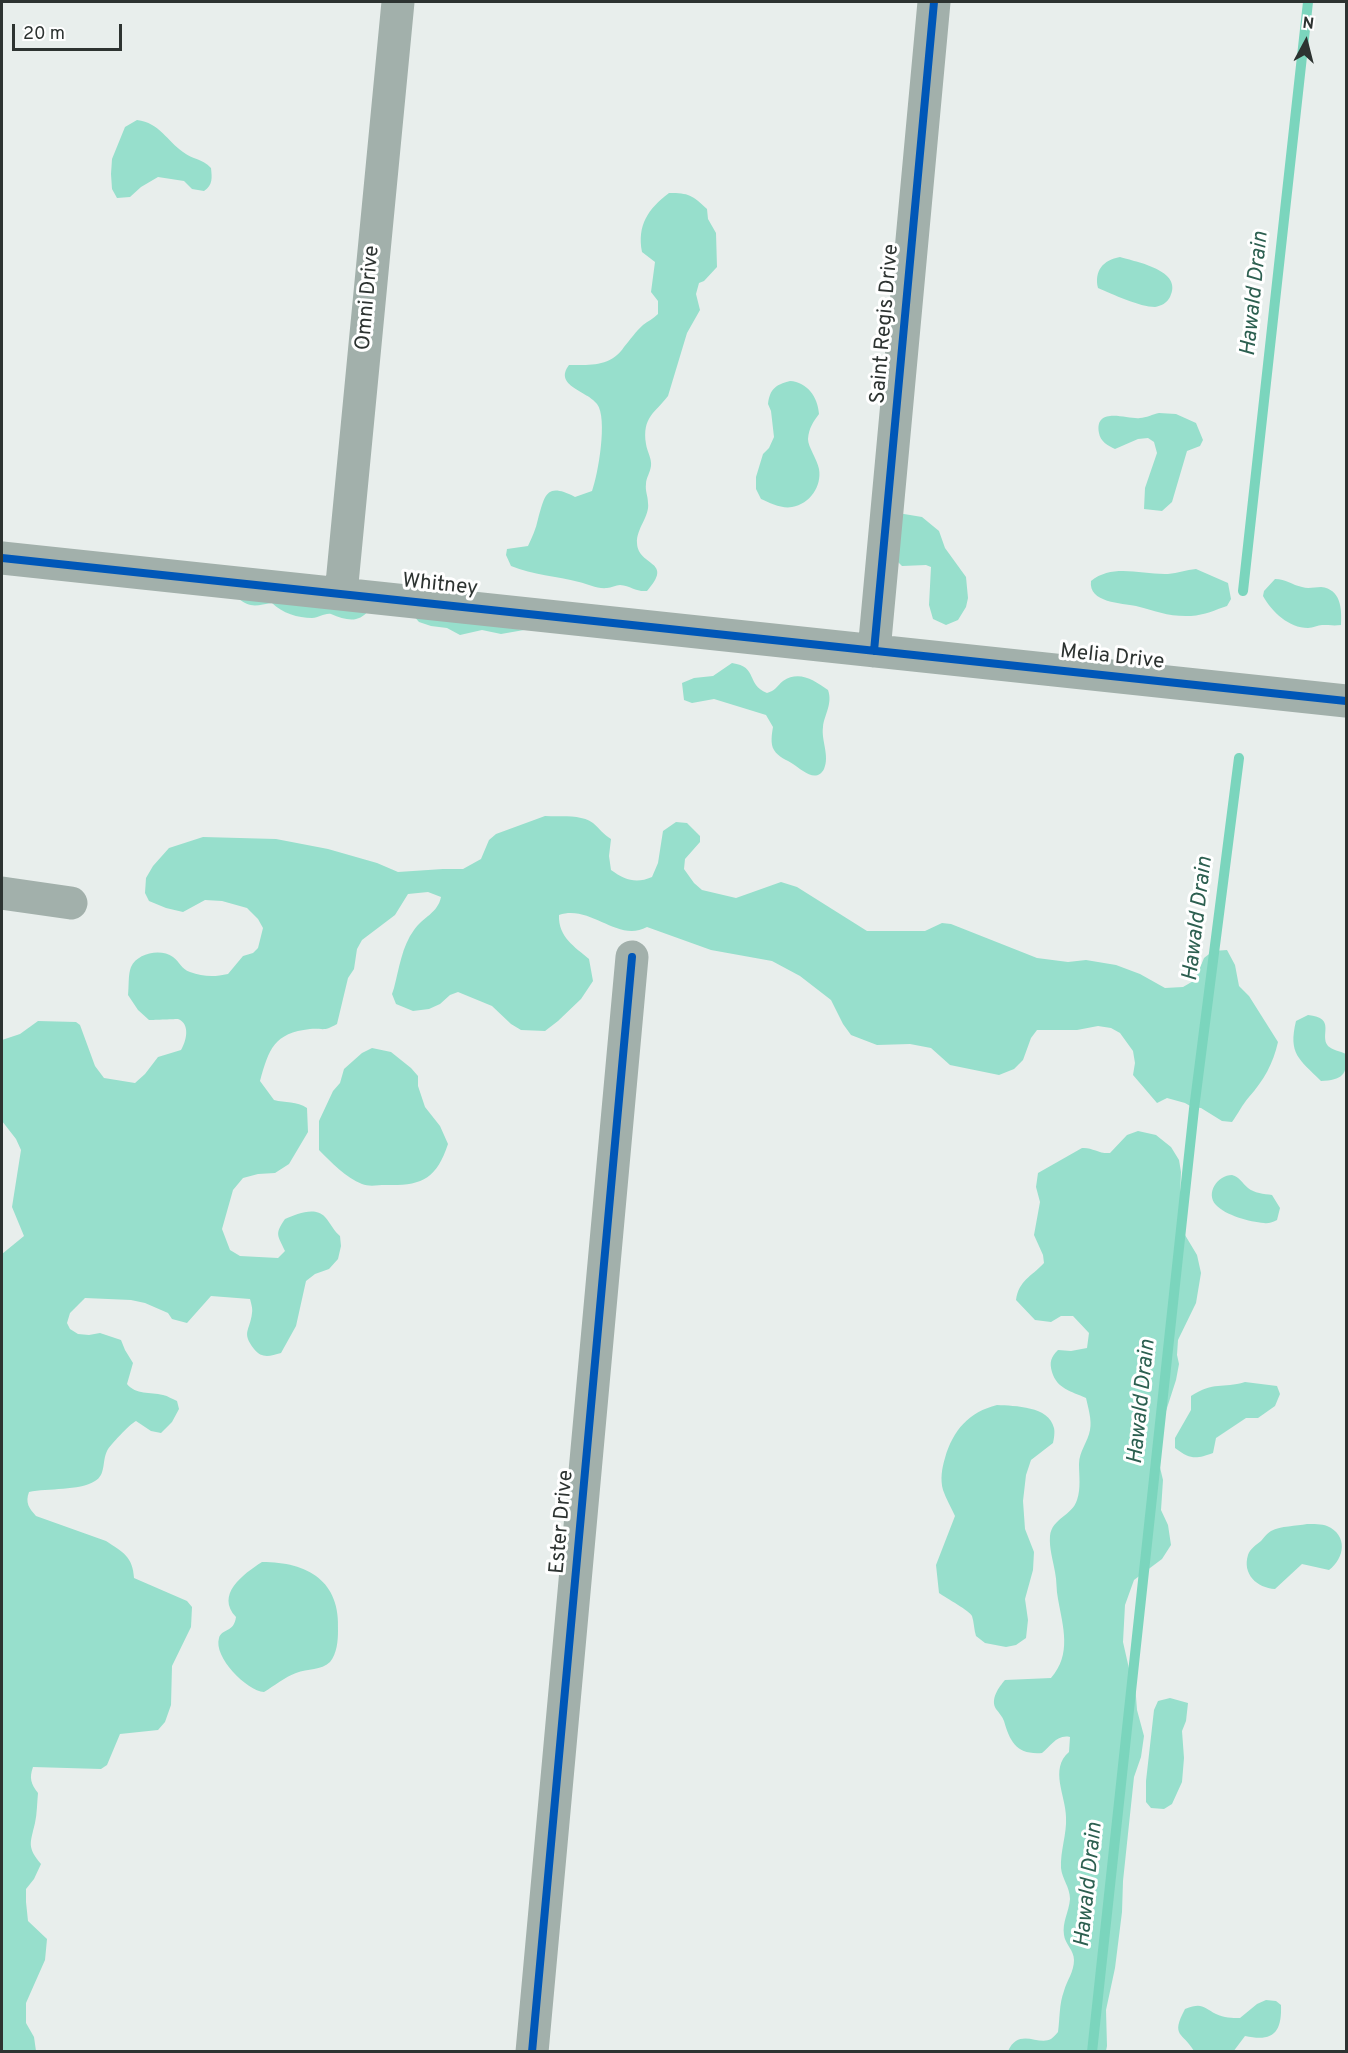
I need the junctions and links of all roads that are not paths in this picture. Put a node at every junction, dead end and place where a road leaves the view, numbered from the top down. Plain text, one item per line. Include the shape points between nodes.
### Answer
1 (398, 2) edge
2 (934, 2) edge
3 (2, 558) edge
4 (341, 594) junction
5 (874, 651) junction
6 (1347, 701) edge
7 (2, 893) edge
8 (71, 903) dead end
9 (632, 957) dead end
10 (532, 2052) edge

1 - 4 street, Omni Drive
2 - 5 street, Saint Regis Drive
3 - 4 street, Whitney
4 - 5 street, Whitney
5 - 6 street, Melia Drive
7 - 8 street
9 - 10 street, Ester Drive

